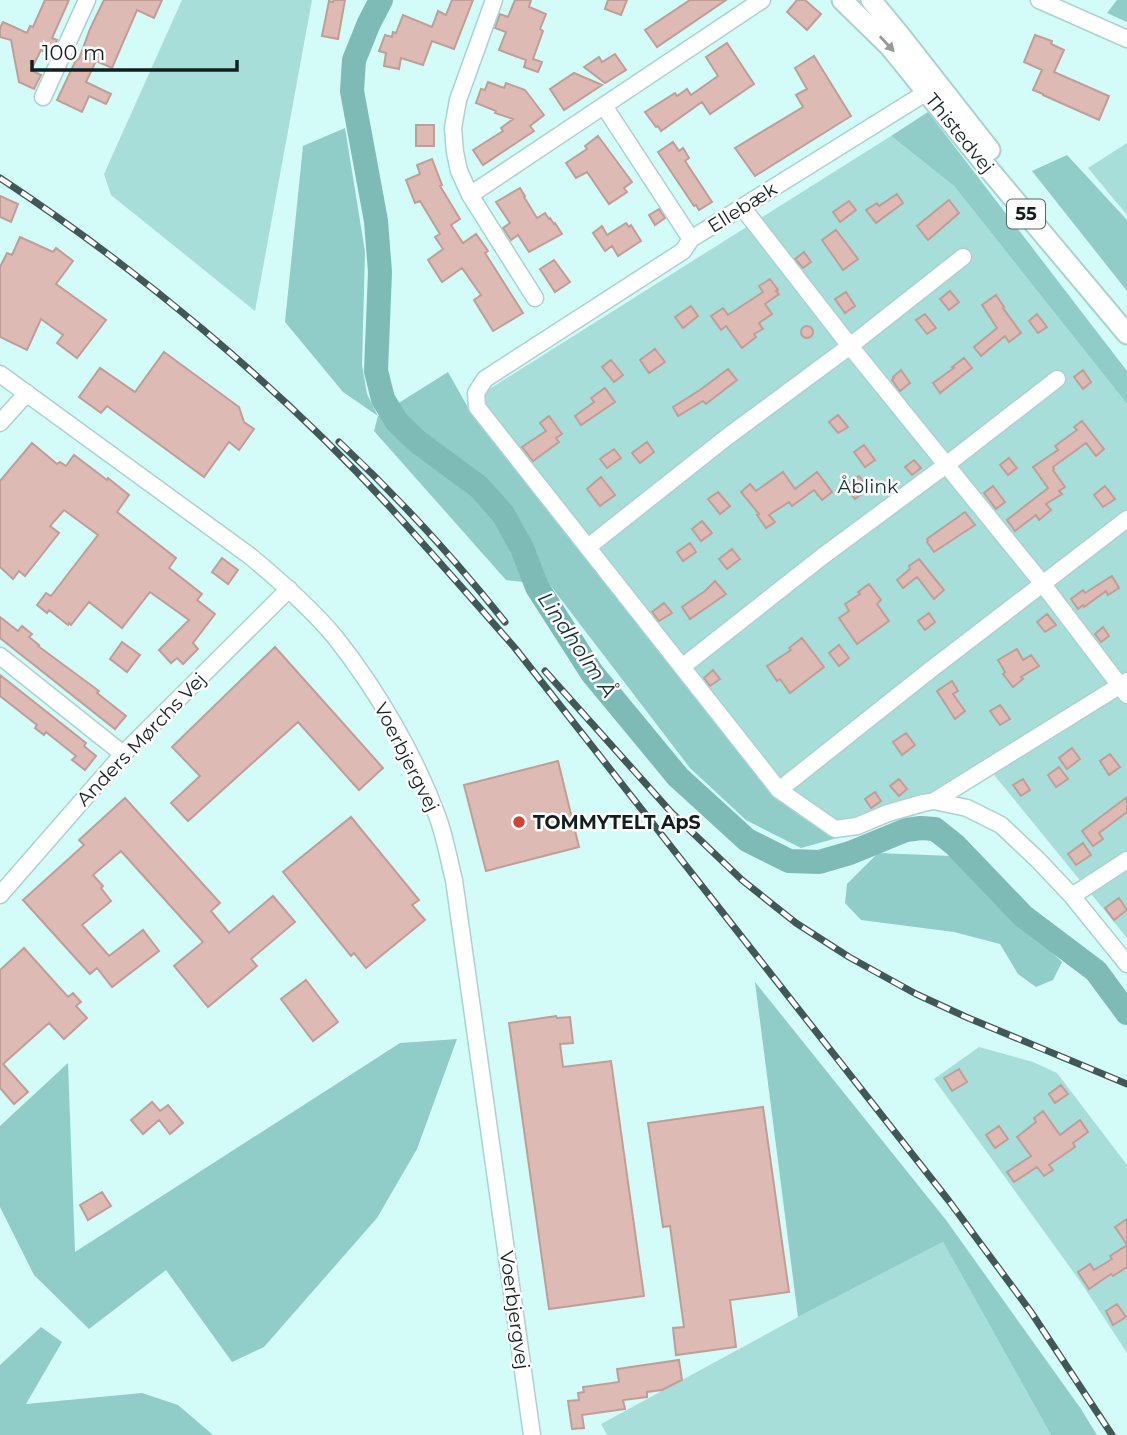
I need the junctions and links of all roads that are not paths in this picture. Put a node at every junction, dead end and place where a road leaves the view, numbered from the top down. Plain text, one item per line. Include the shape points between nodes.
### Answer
1 (87, 0) edge
2 (494, 0) edge
3 (762, 0) edge
4 (842, 0) edge
5 (871, 0) edge
6 (1039, 0) edge
7 (1127, 39) edge
8 (933, 88) junction
9 (43, 97) dead end
10 (604, 106) junction
11 (470, 195) junction
12 (742, 207) junction
13 (691, 239) junction
14 (963, 257) dead end
15 (535, 298) dead end
16 (1127, 333) edge
17 (850, 346) junction
18 (0, 374) edge
19 (1057, 379) dead end
20 (27, 393) junction
21 (0, 423) edge
22 (946, 465) junction
23 (1127, 519) edge
24 (588, 547) junction
25 (1042, 583) junction
26 (289, 589) junction
27 (0, 656) edge
28 (682, 667) junction
29 (1124, 687) edge
30 (122, 754) junction
31 (779, 790) junction
32 (934, 801) junction
33 (1127, 860) edge
34 (0, 895) edge
35 (1072, 895) junction
36 (1127, 964) edge
37 (532, 1435) edge

1 - 9 street
2 - 11 street via 457,100 453,128 454,152
3 - 10 street
4 -> 8 main road, Thistedvej / 55
5 - 8 main road, Thistedvej / 55
6 - 7 street
8 - 12 street, Ellebæk
8 - 16 main road, Thistedvej / 55
10 - 11 street
10 - 13 street, Ellebæk
11 - 15 street
12 - 13 street, Ellebæk
12 - 17 street
13 - 24 street via 683,251 485,379 476,393 477,407
14 - 17 street
17 - 22 street
17 - 24 street
18 - 20 street, Voerbjergvej
19 - 22 street
20 - 21 street
20 - 26 street, Voerbjergvej
22 - 25 street
22 - 28 street
23 - 25 street
24 - 28 street
25 - 29 street
25 - 31 street
26 - 30 street, Anders Mørchs Vej
26 - 37 street, Voerbjergvej via 334,636 375,694 439,819 454,880
27 - 30 street
28 - 31 street
29 - 32 street
30 - 34 street, Anders Mørchs Vej
31 - 32 street via 835,829
32 - 35 street via 967,808 1000,825
33 - 35 street
35 - 36 street

